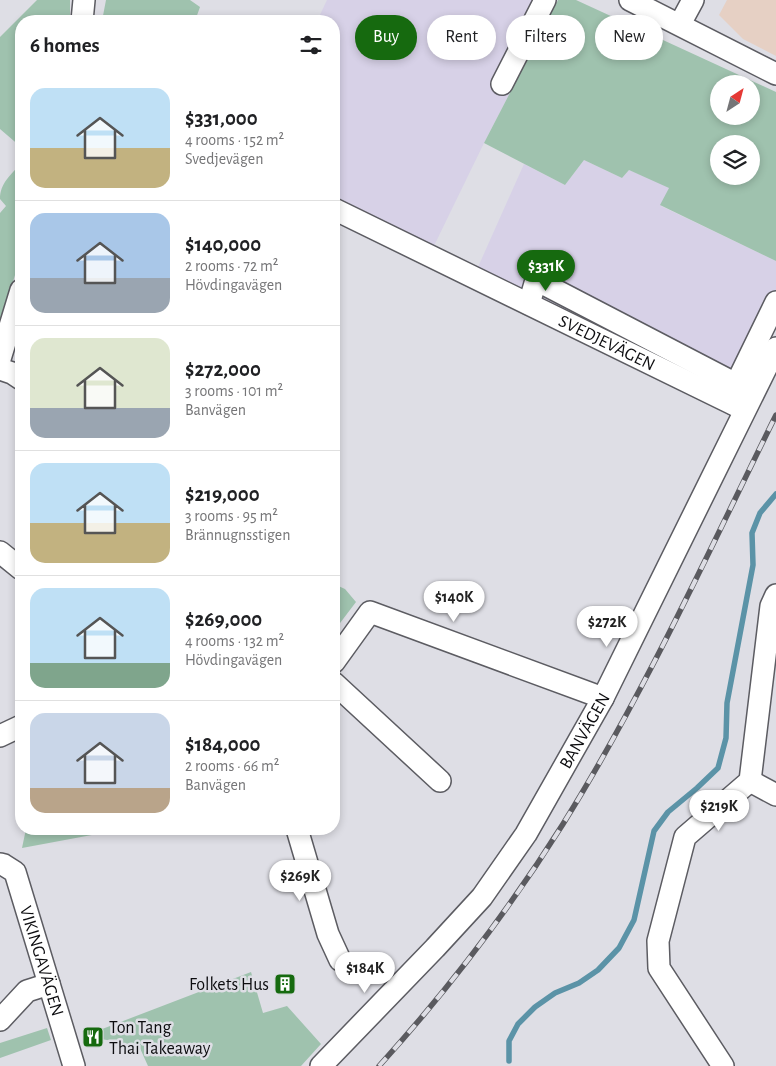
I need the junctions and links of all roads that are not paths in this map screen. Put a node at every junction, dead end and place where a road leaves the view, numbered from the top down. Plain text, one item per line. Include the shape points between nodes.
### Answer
1 (84, 0) edge
2 (545, 0) edge
3 (630, 0) edge
4 (693, 0) edge
5 (83, 15) edge
6 (680, 24) junction
7 (776, 74) edge
8 (502, 84) dead end
9 (340, 212) edge
10 (776, 302) edge
11 (529, 304) junction
12 (15, 310) edge
13 (776, 348) edge
14 (0, 359) edge
15 (0, 369) edge
16 (15, 375) edge
17 (736, 384) junction
18 (741, 406) junction
19 (0, 552) edge
20 (15, 564) edge
21 (776, 595) edge
22 (340, 654) edge
23 (340, 688) edge
24 (603, 698) junction
25 (15, 729) edge
26 (0, 736) edge
27 (440, 781) dead end
28 (750, 781) junction
29 (776, 795) edge
30 (299, 835) edge
31 (0, 864) edge
32 (340, 960) dead end
33 (49, 984) junction
34 (0, 1020) edge
35 (74, 1066) edge
36 (321, 1066) edge
37 (723, 1066) edge

1 - 5 street
2 - 8 street
3 - 6 street
4 - 6 street
6 - 7 street
9 - 11 street, SVEDJEVÄGEN
10 - 17 street
11 - 17 street via 536,280
11 - 18 street, SVEDJEVÄGEN
12 - 14 street
13 - 18 street, BANVÄGEN
15 - 16 street
17 - 18 street
18 - 24 street, BANVÄGEN
19 - 20 street
21 - 28 street via 771,606
22 - 24 street via 370,612
23 - 27 street
24 - 36 street, BANVÄGEN via 526,834 482,897
25 - 26 street
28 - 29 street
28 - 37 street via 685,837 658,941 659,968
30 - 32 street via 328,934
31 - 33 street, VIKINGAVÄGEN via 15,872
33 - 34 street via 27,991
33 - 35 street, VIKINGAVÄGEN

